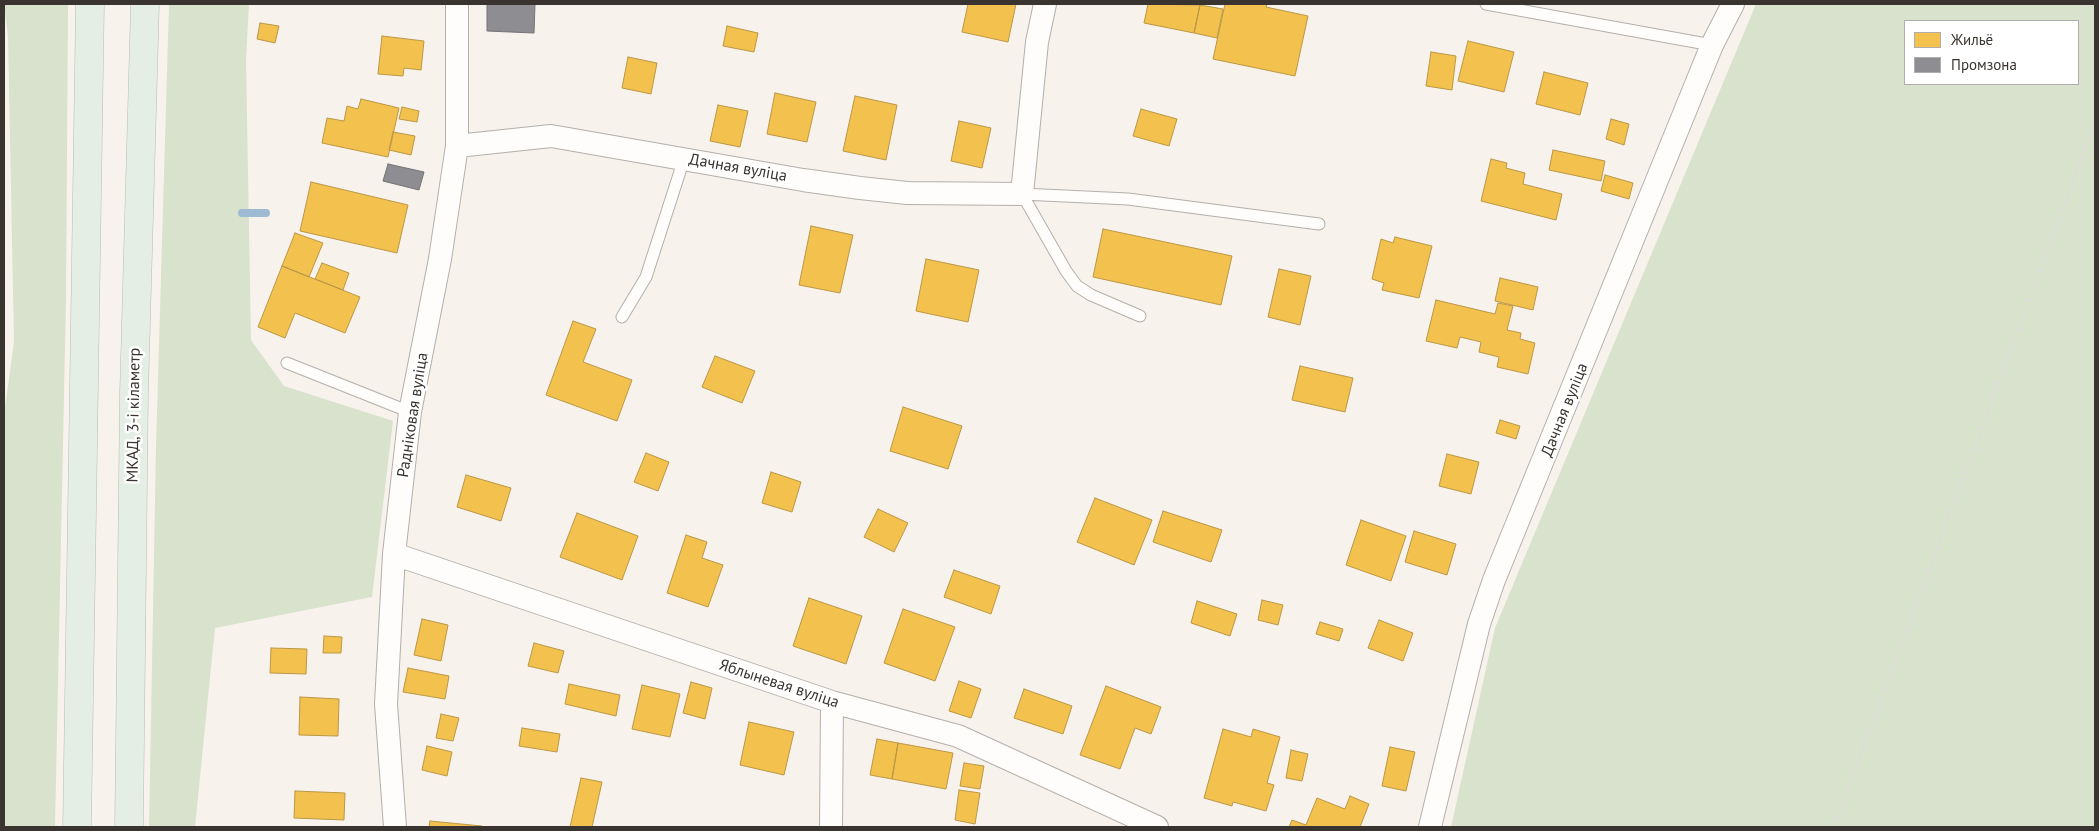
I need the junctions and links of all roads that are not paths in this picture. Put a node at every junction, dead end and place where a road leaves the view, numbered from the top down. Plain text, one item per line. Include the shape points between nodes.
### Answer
1 (90, 4) edge
2 (145, 4) edge
3 (457, 4) edge
4 (1045, 4) edge
5 (1486, 4) edge
6 (1733, 4) edge
7 (1712, 45) junction
8 (456, 146) junction
9 (684, 158) junction
10 (1022, 194) junction
11 (1319, 224) dead end
12 (1140, 316) dead end
13 (622, 317) dead end
14 (287, 363) dead end
15 (410, 412) junction
16 (394, 554) junction
17 (832, 702) junction
18 (77, 827) edge
19 (129, 827) edge
20 (395, 827) edge
21 (831, 827) edge
22 (1157, 827) edge
23 (1430, 827) edge

1 - 18 highway
2 - 19 highway, МКАД, 3-і кіламетр via 134,393
3 - 8 street, Радніковая вуліца
4 - 10 street via 1037,42
5 - 7 lane
6 - 7 street, Дачная вуліца
7 - 23 street, Дачная вуліца via 1494,580 1479,624
8 - 9 street, Дачная вуліца via 552,136
8 - 15 street, Радніковая вуліца via 440,259
9 - 10 street, Дачная вуліца via 803,180 907,193
9 - 13 lane via 646,277
10 - 11 lane via 1128,199
10 - 12 lane via 1077,286
14 - 15 lane
15 - 16 street, Радніковая вуліца
16 - 17 street, Яблыневая вуліца
16 - 20 street, Радніковая вуліца via 386,704
17 - 21 street
17 - 22 street, Яблыневая вуліца via 958,736

